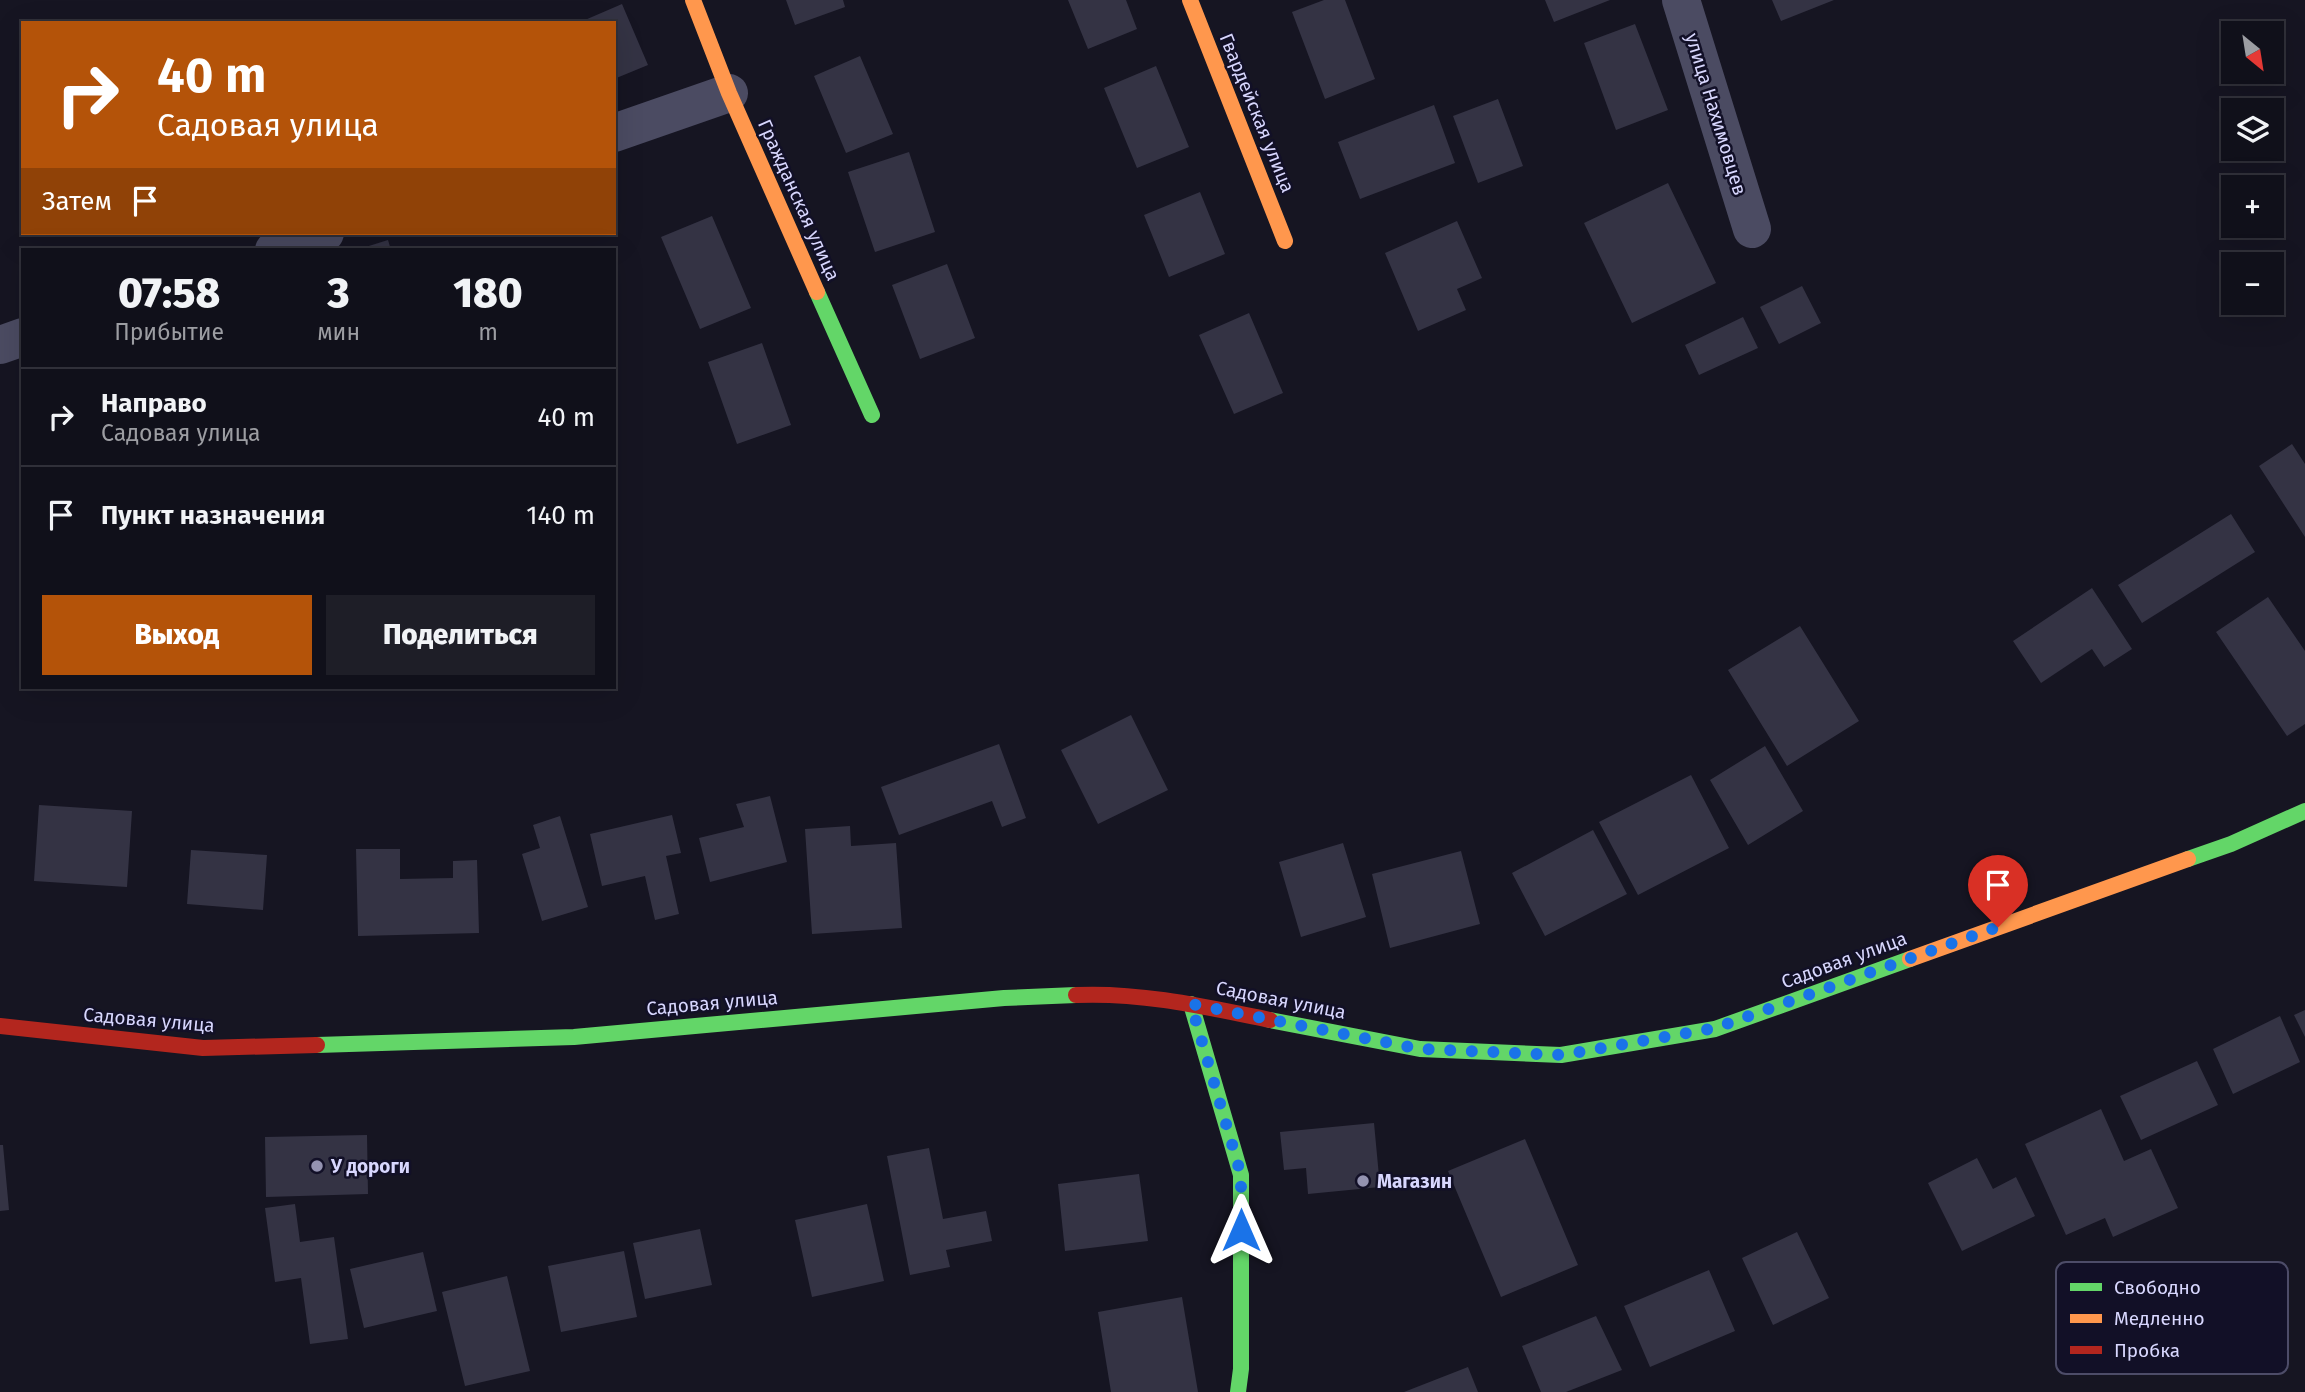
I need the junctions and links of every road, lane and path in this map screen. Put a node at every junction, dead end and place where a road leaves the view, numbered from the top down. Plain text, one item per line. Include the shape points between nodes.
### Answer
1 (693, 0) edge
2 (1190, 0) edge
3 (1681, 0) edge
4 (729, 93) junction
5 (616, 132) edge
6 (1752, 229) dead end
7 (319, 235) edge
8 (1285, 241) dead end
9 (280, 248) edge
10 (21, 338) edge
11 (0, 345) edge
12 (872, 415) dead end
13 (2305, 811) edge
14 (1191, 1004) junction
15 (0, 1026) edge
16 (1238, 1392) edge

1 - 4 main road, Гражданская улица
2 - 8 main road, Гвардейская улица
3 - 6 street, улица Нахимовцев
4 - 5 street
4 - 12 main road, Гражданская улица
7 - 9 street
10 - 11 street
13 - 14 main road, Садовая улица via 2218,849 1715,1028 1562,1055 1420,1049
14 - 15 main road, Садовая улица via 1111,993 1004,998 574,1037 203,1048
14 - 16 main road via 1241,1175

